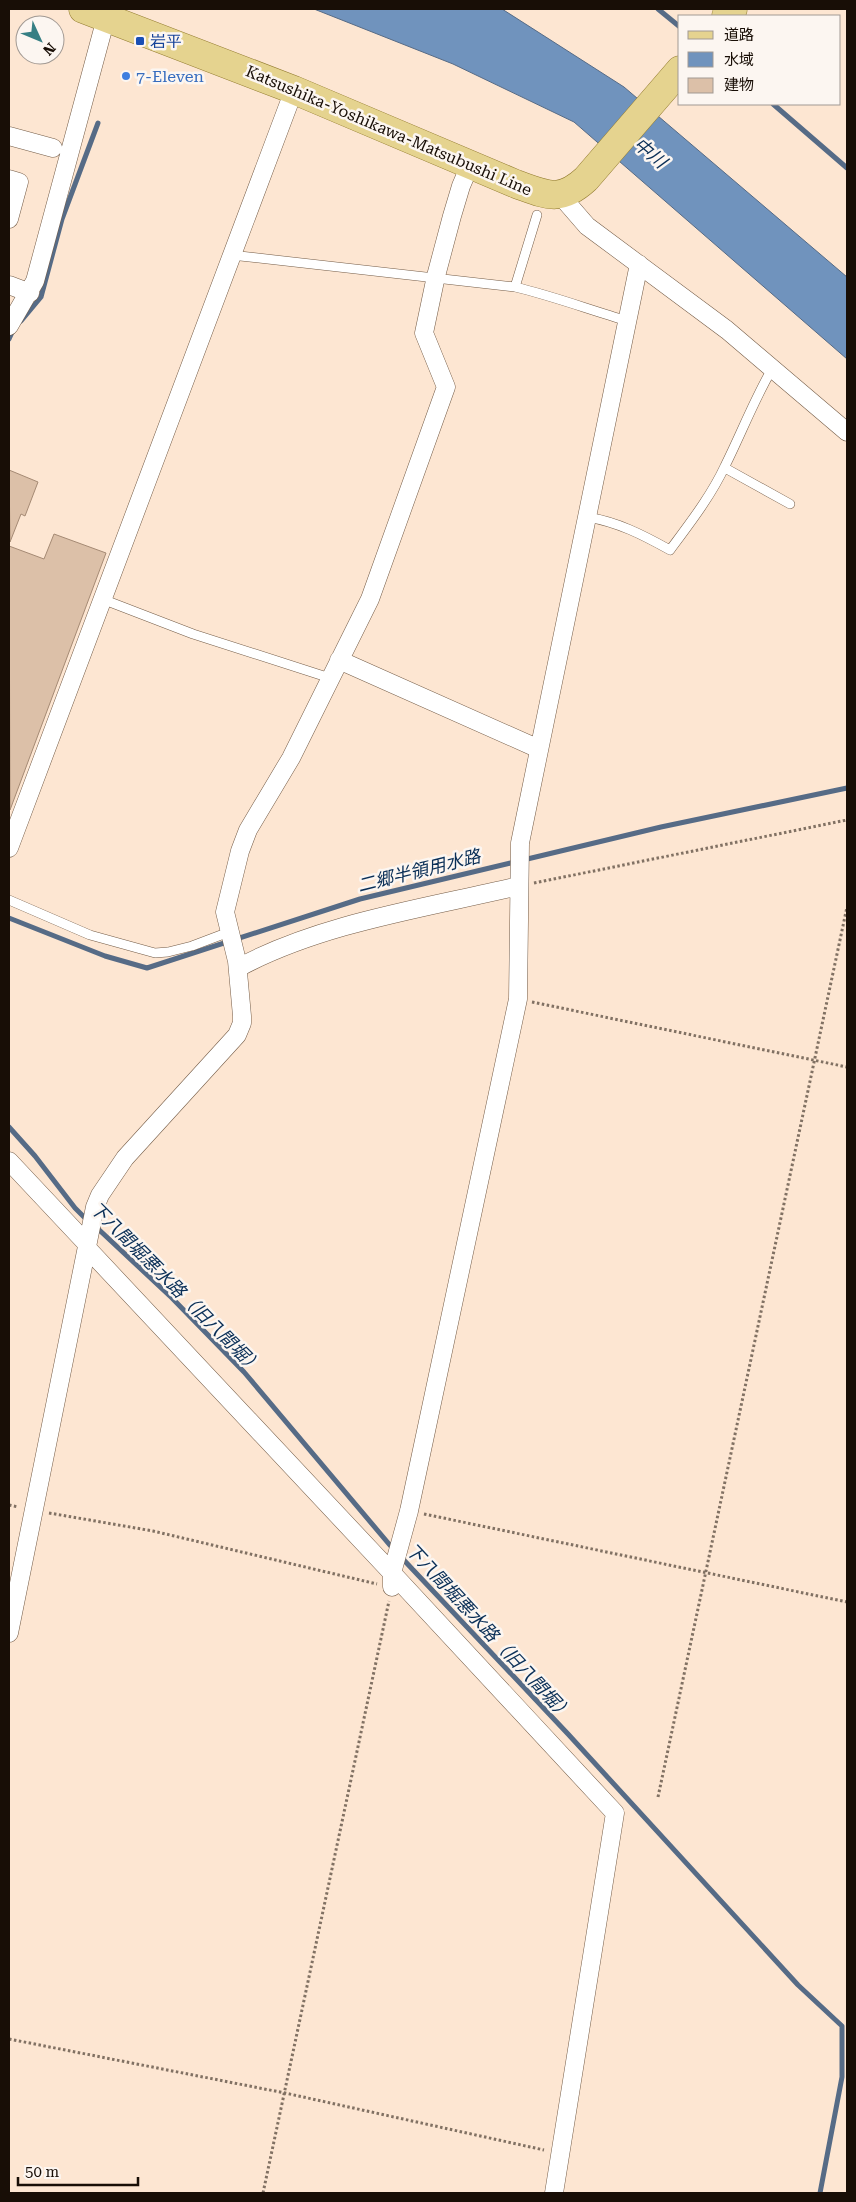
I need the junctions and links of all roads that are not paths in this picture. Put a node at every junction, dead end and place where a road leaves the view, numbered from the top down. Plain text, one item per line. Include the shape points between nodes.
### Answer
1 (94, 13) edge
2 (678, 72) edge
3 (294, 90) junction
4 (9, 136) edge
5 (53, 148) dead end
6 (470, 164) junction
7 (9, 179) edge
8 (561, 196) junction
9 (537, 215) dead end
10 (9, 218) edge
11 (231, 255) junction
12 (639, 264) junction
13 (436, 276) junction
14 (9, 285) edge
15 (515, 287) junction
16 (30, 293) junction
17 (628, 321) junction
18 (9, 326) edge
19 (772, 369) junction
20 (847, 432) edge
21 (725, 468) junction
22 (790, 504) dead end
23 (587, 517) junction
24 (102, 599) junction
25 (339, 660) junction
26 (330, 678) junction
27 (538, 749) junction
28 (9, 848) edge
29 (519, 886) junction
30 (9, 900) edge
31 (229, 932) junction
32 (238, 964) junction
33 (9, 1161) edge
34 (87, 1242) junction
35 (392, 1580) junction
36 (9, 1633) edge
37 (554, 2193) edge

1 - 3 main road, Katsushika-Yoshikawa-Matsubushi Line
1 - 16 street via 36,281
2 - 8 main road via 586,179
3 - 6 main road, Katsushika-Yoshikawa-Matsubushi Line
3 - 11 street
4 - 5 street
6 - 8 main road, Katsushika-Yoshikawa-Matsubushi Line via 542,193
6 - 13 street via 460,186
7 - 10 street via 19,182
8 - 12 street via 587,226
9 - 15 lane
11 - 13 lane
11 - 24 street
12 - 17 street
12 - 19 street via 727,330
13 - 15 lane
13 - 25 street via 424,333 446,387 370,600
14 - 16 street
15 - 17 lane
16 - 18 street
17 - 23 street
19 - 20 street
19 - 21 lane
21 - 22 lane
21 - 23 lane via 670,550 610,521
23 - 27 street
24 - 26 lane via 194,634
24 - 28 street
25 - 26 street
25 - 27 street
26 - 31 street via 291,758 248,830 225,912
27 - 29 street via 520,843
29 - 32 street via 306,937
29 - 35 street via 518,999
30 - 31 lane via 90,935 154,953 192,946
31 - 32 street
32 - 34 street via 242,1023 237,1035 125,1158 100,1195
33 - 34 street
34 - 35 street
34 - 36 street
35 - 37 street via 615,1812

